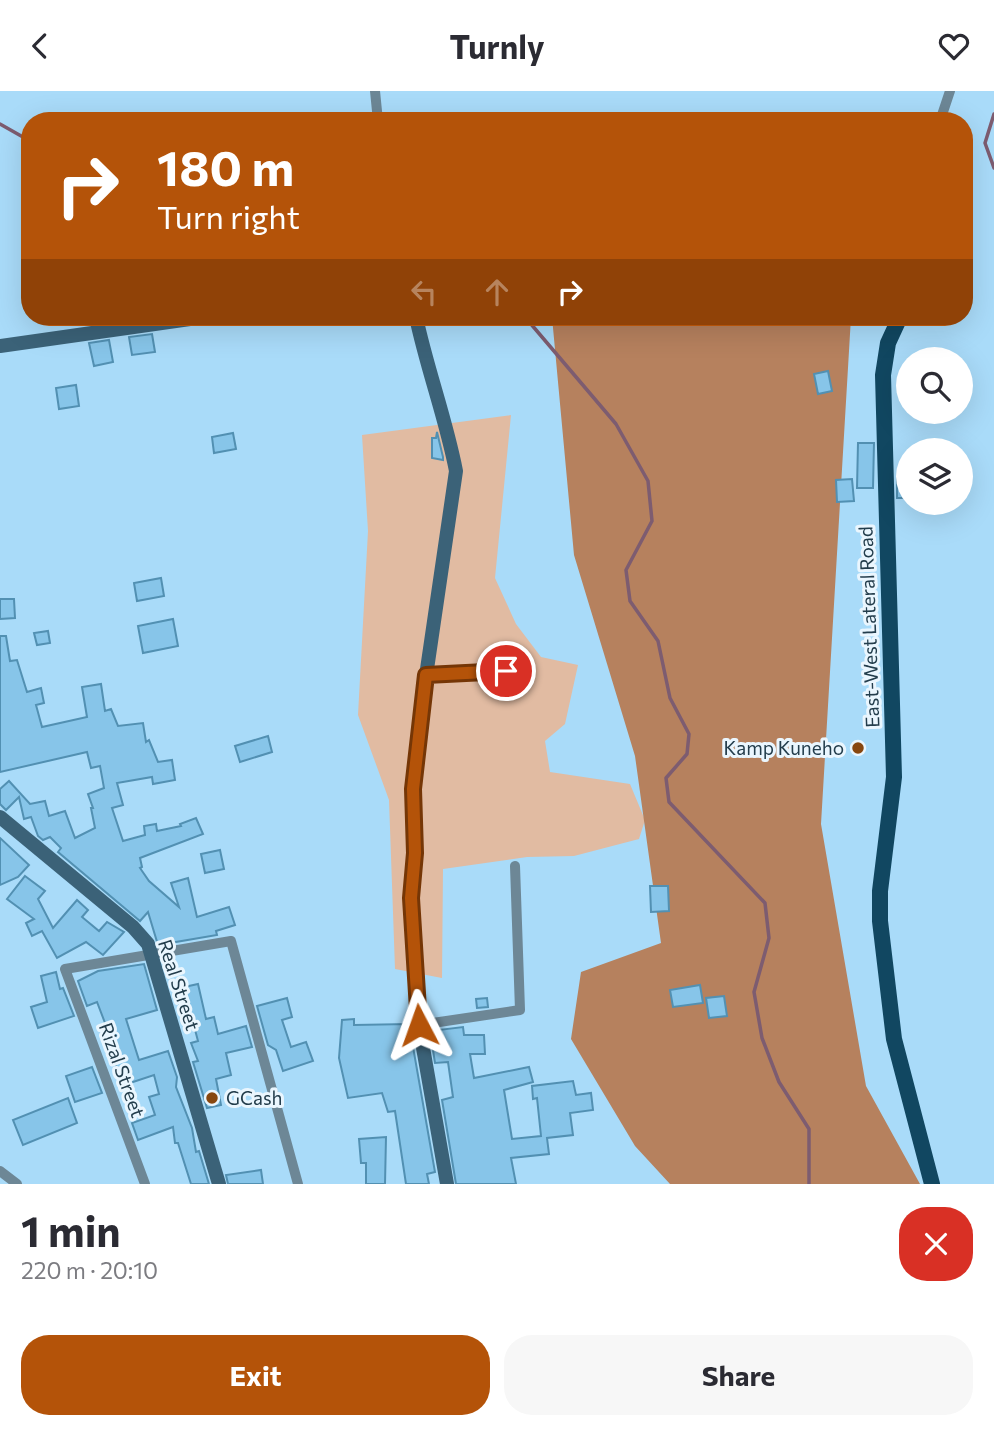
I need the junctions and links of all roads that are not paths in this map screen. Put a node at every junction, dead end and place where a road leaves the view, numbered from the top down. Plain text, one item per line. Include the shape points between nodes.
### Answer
1 (375, 91) edge
2 (950, 91) edge
3 (377, 112) edge
4 (943, 112) edge
5 (141, 326) edge
6 (418, 326) edge
7 (896, 326) edge
8 (0, 346) edge
9 (506, 671) dead end
10 (426, 675) junction
11 (0, 817) edge
12 (515, 866) dead end
13 (151, 952) junction
14 (419, 1025) junction
15 (0, 1171) edge
16 (17, 1184) edge
17 (145, 1184) edge
18 (219, 1184) edge
19 (298, 1184) edge
20 (447, 1184) edge
21 (932, 1184) edge

1 - 3 street
2 - 4 street
5 - 8 street
6 - 10 street via 456,471
7 - 21 main road, East-West Lateral Road via 883,375 894,768 880,914 894,1039
9 - 10 lane
10 - 14 street via 413,789 411,898
11 - 13 street, Real Street via 134,927
12 - 14 street via 520,1010
13 - 17 street, Rizal Street via 65,969
13 - 18 street, Real Street
13 - 19 street via 231,941
14 - 20 street
15 - 16 street

